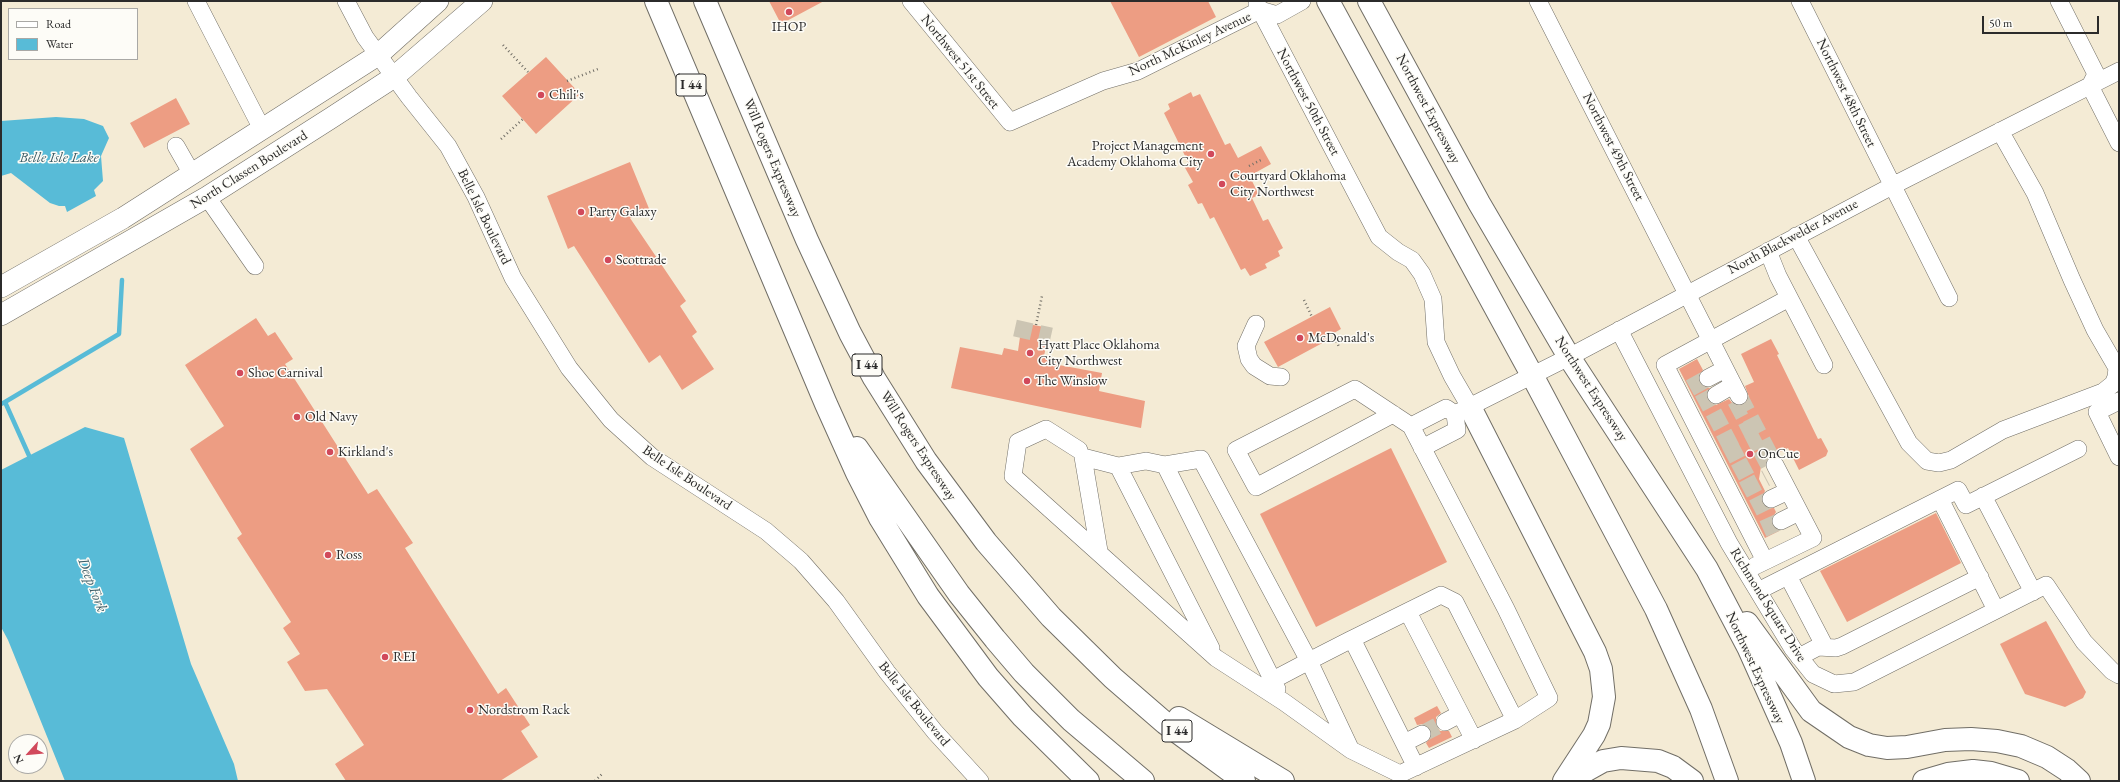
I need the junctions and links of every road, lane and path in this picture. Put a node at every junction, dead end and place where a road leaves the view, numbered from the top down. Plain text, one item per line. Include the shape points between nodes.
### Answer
1 (196, 1) edge
2 (346, 1) edge
3 (438, 1) edge
4 (482, 1) edge
5 (656, 1) edge
6 (705, 1) edge
7 (911, 1) edge
8 (1302, 1) edge
9 (1328, 1) edge
10 (1369, 1) edge
11 (1538, 1) edge
12 (1800, 1) edge
13 (2059, 1) edge
14 (1258, 6) edge
15 (502, 45) dead end
16 (378, 55) junction
17 (598, 69) dead end
18 (2119, 71) edge
19 (528, 72) dead end
20 (394, 77) junction
21 (567, 81) dead end
22 (2090, 86) junction
23 (523, 119) dead end
24 (1010, 122) joint
25 (262, 129) junction
26 (2000, 131) junction
27 (501, 139) dead end
28 (2119, 143) edge
29 (176, 146) dead end
30 (1261, 160) dead end
31 (1249, 166) dead end
32 (192, 174) junction
33 (1892, 186) junction
34 (207, 197) junction
35 (1796, 236) junction
36 (1768, 251) junction
37 (256, 266) dead end
38 (1, 288) edge
39 (1687, 293) junction
40 (1042, 296) dead end
41 (1789, 298) junction
42 (1949, 298) dead end
43 (1304, 300) dead end
44 (1, 315) edge
45 (1312, 317) dead end
46 (1256, 324) dead end
47 (1036, 325) dead end
48 (1619, 330) junction
49 (1333, 334) dead end
50 (1710, 340) junction
51 (1339, 347) dead end
52 (1569, 357) junction
53 (1824, 365) dead end
54 (1725, 369) junction
55 (1532, 375) junction
56 (1281, 377) dead end
57 (1708, 378) tunnel mouth
58 (1716, 395) tunnel mouth
59 (2119, 401) edge
60 (826, 404) junction
61 (1463, 411) junction
62 (1393, 414) junction
63 (1411, 426) junction
64 (1422, 448) junction
65 (2078, 449) dead end
66 (1079, 450) dead end
67 (1717, 453) junction
68 (2119, 457) edge
69 (1687, 462) junction
70 (1165, 465) junction
71 (1118, 466) junction
72 (1773, 472) tunnel mouth
73 (1788, 491) junction
74 (1983, 496) junction
75 (1771, 499) tunnel mouth
76 (1940, 499) junction
77 (1799, 512) junction
78 (1781, 520) tunnel mouth
79 (1099, 551) junction
80 (1765, 561) junction
81 (1707, 569) junction
82 (1746, 571) junction
83 (1788, 576) junction
84 (1980, 577) junction
85 (1758, 591) junction
86 (2033, 592) junction
87 (1996, 610) junction
88 (1408, 612) junction
89 (1352, 639) junction
90 (1825, 647) junction
91 (1799, 657) junction
92 (1216, 658) junction
93 (1309, 661) junction
94 (2119, 675) edge
95 (1113, 678) junction
96 (1273, 680) junction
97 (1284, 702) junction
98 (1460, 714) junction
99 (1515, 720) junction
100 (1445, 722) tunnel mouth
101 (1422, 734) tunnel mouth
102 (1474, 740) junction
103 (1404, 743) junction
104 (1351, 750) junction
105 (1416, 767) junction
106 (602, 774) dead end
107 (594, 781) edge
108 (980, 781) edge
109 (1088, 781) edge
110 (1142, 781) edge
111 (1244, 781) edge
112 (1283, 781) edge
113 (1566, 781) edge
114 (1692, 781) edge
115 (1727, 781) edge
116 (1804, 781) edge
117 (1924, 781) edge
118 (2018, 781) edge
119 (2080, 781) edge

1 - 25 street
2 - 16 street, Belle Isle Boulevard via 365,37
3 - 16 main road, North Classen Boulevard
4 - 20 main road, North Classen Boulevard
5 - 60 highway, I 44
6 - 95 highway, Will Rogers Expressway / I 44 via 807,240 874,378 926,461 986,542 1051,618
7 - 24 street, Northwest 51st Street
8 - 14 street, North McKinley Avenue via 1277,15
9 - 55 highway
10 - 52 highway, Northwest Expressway via 1479,203
11 - 39 street, Northwest 49th Street
12 - 33 street, Northwest 48th Street
13 - 22 street via 2096,74
14 - 24 street, North McKinley Avenue via 1138,70 1103,81
14 - 61 street, Northwest 50th Street via 1379,237 1412,260 1422,274 1433,299 1436,342 1452,376
15 - 19 path
16 - 20 street, Belle Isle Boulevard
16 - 25 main road, North Classen Boulevard
17 - 21 path
18 - 22 street, North Blackwelder Avenue
20 - 34 main road, North Classen Boulevard
20 - 108 street, Belle Isle Boulevard via 448,146 476,197 513,278 569,368 611,420 652,457 766,531 801,561 836,601 887,672 935,732
22 - 26 street, North Blackwelder Avenue
22 - 28 street
23 - 27 path
25 - 32 main road, North Classen Boulevard
26 - 33 street, North Blackwelder Avenue
26 - 35 street via 2035,192 2095,330 2117,368 2113,384 2103,392 2002,430 1951,460 1939,463 1927,461 1909,443
29 - 32 street
30 - 31 path
32 - 34 main road
32 - 38 main road, North Classen Boulevard via 123,218
33 - 35 street, North Blackwelder Avenue
33 - 42 street, Northwest 48th Street
34 - 37 street
34 - 44 main road, North Classen Boulevard
35 - 36 street, North Blackwelder Avenue
36 - 39 street, North Blackwelder Avenue
36 - 41 street
39 - 48 street, North Blackwelder Avenue
39 - 50 street, Northwest 49th Street
40 - 47 path
41 - 50 street
41 - 53 street
43 - 45 path
46 - 56 street via 1246,346 1249,359 1254,366 1270,376
48 - 52 street, North Blackwelder Avenue
48 - 69 street, Richmond Square Drive
49 - 51 path
50 - 54 street, Northwest 49th Street
50 - 67 street via 1665,365 1685,390
52 - 55 street, North Blackwelder Avenue
52 - 81 highway, Northwest Expressway
54 - 57 street
54 - 58 street, Northwest 49th Street via 1736,391
55 - 61 street, North Blackwelder Avenue
55 - 115 highway via 1656,609 1701,709
59 - 68 street via 2097,412
60 - 109 highway, I 44 via 880,518 928,596 988,677 1023,717
60 - 110 highway via 959,594 995,639 1024,673 1071,720
61 - 63 street via 1446,408
61 - 64 street via 1457,430
61 - 113 highway via 1595,652 1601,669 1604,697 1599,724
62 - 62 street via 1355,389 1232,452 1256,486
62 - 63 street
63 - 64 street
64 - 99 street via 1549,698
65 - 74 street
66 - 79 street via 1046,429 1018,442 1013,476
67 - 69 street
67 - 80 street via 1757,532
69 - 82 street, Richmond Square Drive
70 - 71 street via 1146,461
70 - 93 street via 1201,459
70 - 96 street
71 - 79 street via 1083,457
71 - 92 street
72 - 73 street
73 - 75 street
73 - 77 street
74 - 76 street via 1966,505 1958,490
74 - 86 street
76 - 83 street
76 - 84 street
77 - 78 street
77 - 80 street via 1813,538
79 - 92 street
80 - 82 street
81 - 116 highway, Northwest Expressway via 1749,649
81 - 119 highway via 1811,711 1849,737 1869,745 1887,748 1945,740 1997,741 2021,746 2047,757
82 - 85 street, Richmond Square Drive
83 - 85 street
83 - 90 street
84 - 87 street
84 - 90 street via 1842,646
85 - 91 street, Richmond Square Drive
86 - 87 street, Richmond Square Drive
86 - 94 street, Richmond Square Drive via 2046,585 2084,642
87 - 91 street, Richmond Square Drive via 1854,682 1834,684 1813,674
88 - 89 street
88 - 98 street
88 - 99 street via 1441,595 1455,602
89 - 93 street
89 - 103 street
90 - 91 street via 1812,649
92 - 97 street
93 - 96 street
93 - 104 street
95 - 111 highway, Will Rogers Expressway / I 44 via 1165,723
95 - 112 highway
96 - 97 street
97 - 104 street
98 - 100 street
98 - 102 street
99 - 102 street
101 - 103 street
102 - 105 street
103 - 105 street
104 - 105 street via 1400,774
106 - 107 path
113 - 114 highway via 1603,761 1621,758 1658,761 1673,767
117 - 118 highway via 1948,774 1973,772 1991,773

